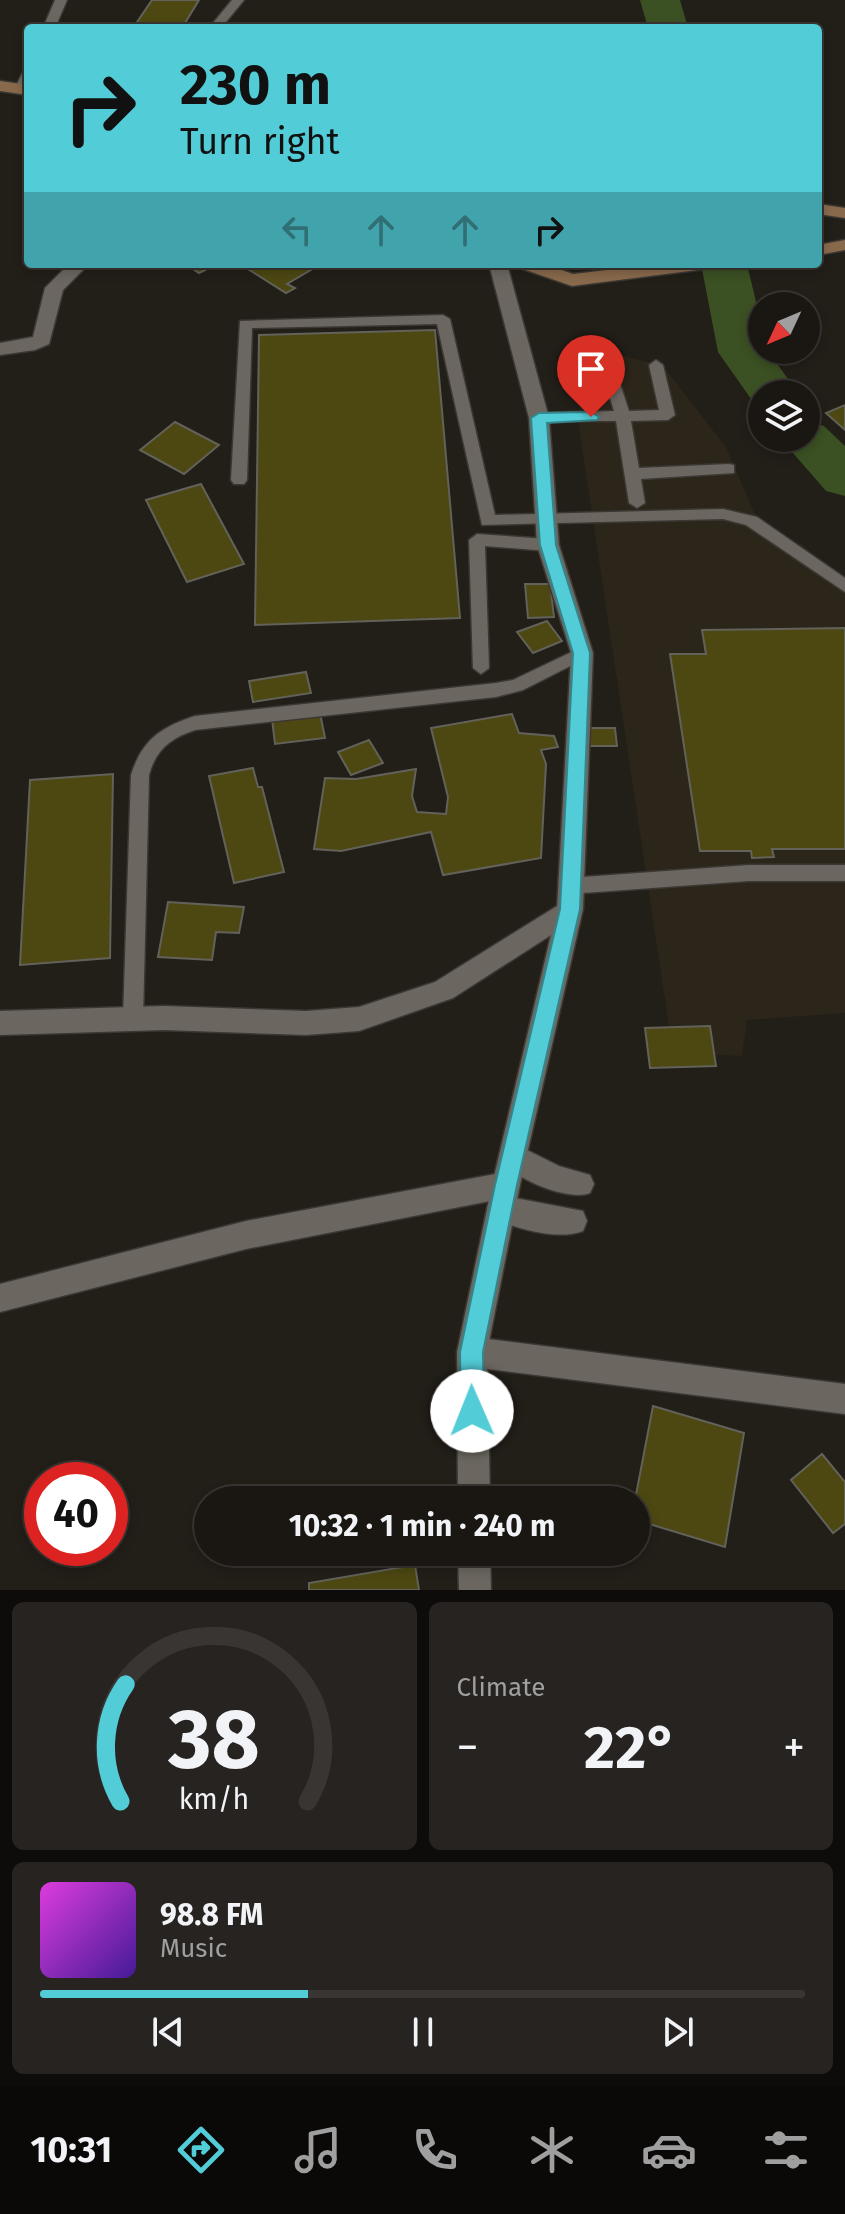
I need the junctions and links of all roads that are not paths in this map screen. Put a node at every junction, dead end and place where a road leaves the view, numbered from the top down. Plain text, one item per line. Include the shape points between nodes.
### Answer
1 (61, 0) edge
2 (238, 0) edge
3 (51, 24) edge
4 (218, 24) edge
5 (24, 84) edge
6 (0, 86) edge
7 (822, 210) edge
8 (845, 213) edge
9 (845, 245) edge
10 (822, 249) edge
11 (76, 268) edge
12 (499, 268) edge
13 (538, 268) edge
14 (672, 268) edge
15 (0, 349) edge
16 (605, 359) dead end
17 (656, 365) dead end
18 (623, 416) junction
19 (539, 418) junction
20 (729, 469) dead end
21 (634, 474) junction
22 (239, 480) dead end
23 (637, 503) dead end
24 (488, 521) junction
25 (547, 533) junction
26 (487, 540) junction
27 (845, 586) edge
28 (582, 653) junction
29 (481, 668) dead end
30 (845, 873) edge
31 (570, 897) junction
32 (133, 1019) junction
33 (0, 1023) edge
34 (513, 1156) junction
35 (580, 1184) dead end
36 (504, 1197) junction
37 (573, 1221) dead end
38 (0, 1298) edge
39 (472, 1352) junction
40 (845, 1399) edge
41 (474, 1486) edge
42 (474, 1566) edge
43 (475, 1590) edge

1 - 3 lane
2 - 4 lane
5 - 6 main road
7 - 8 main road
9 - 10 main road
11 - 15 street via 54,288 42,340
12 - 19 street
13 - 14 main road via 572,280
16 - 18 lane
17 - 18 lane via 668,415
18 - 19 lane
18 - 21 lane
19 - 25 street
20 - 21 lane
21 - 23 lane
22 - 24 lane via 245,324 443,319
24 - 25 lane
24 - 26 lane
25 - 26 lane
25 - 27 lane via 723,514 751,521
25 - 28 street
26 - 29 lane via 477,540
28 - 31 street
28 - 32 lane via 496,690 195,723 155,742 140,775
30 - 31 lane via 749,873
31 - 32 street via 444,990 359,1019
31 - 34 street
32 - 33 street
34 - 35 street via 554,1178
34 - 36 street
36 - 37 street via 550,1220
36 - 38 street via 246,1235
36 - 39 street
39 - 40 street
39 - 41 street
42 - 43 street

